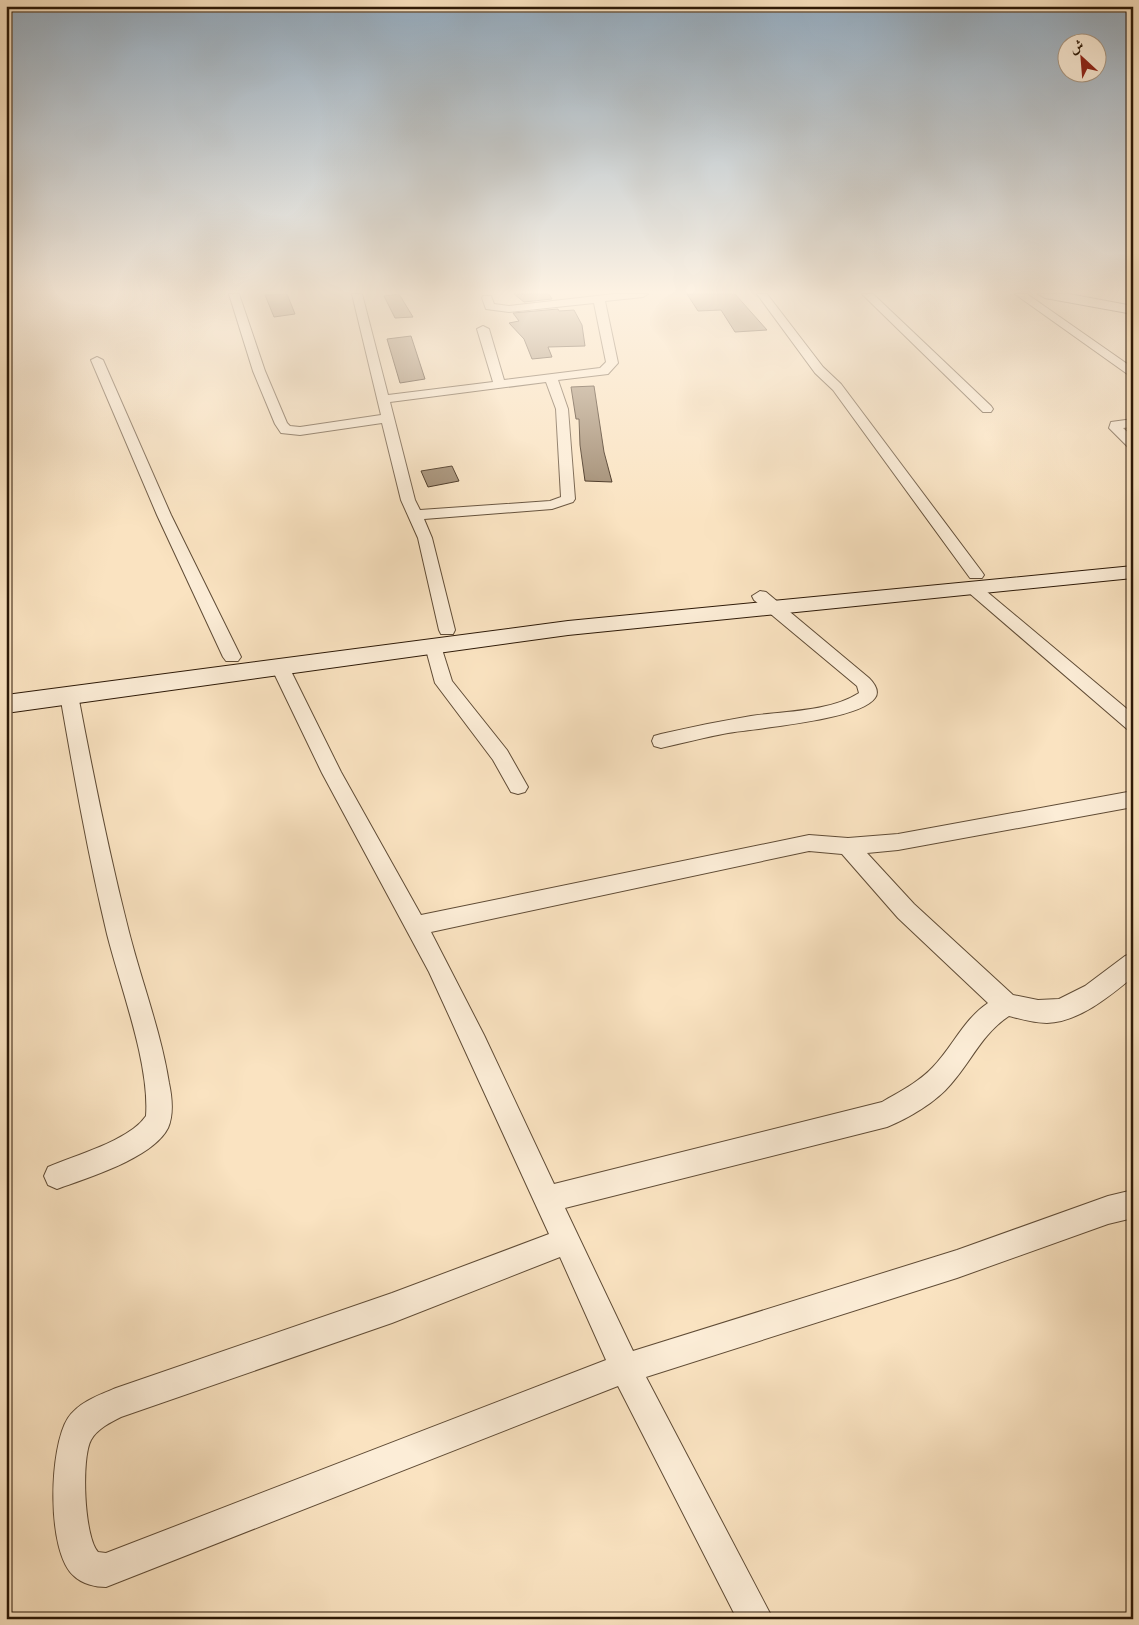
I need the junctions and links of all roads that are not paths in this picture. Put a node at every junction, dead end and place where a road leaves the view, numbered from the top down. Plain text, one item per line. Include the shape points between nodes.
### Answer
1 (101, 370) edge
2 (259, 370) edge
3 (378, 370) edge
4 (496, 370) edge
5 (603, 370) edge
6 (819, 370) edge
7 (945, 370) edge
8 (551, 378) junction
9 (500, 383) junction
10 (385, 399) junction
11 (986, 409) dead end
12 (389, 418) junction
13 (1133, 423) edge
14 (1133, 444) edge
15 (416, 515) junction
16 (1133, 560) edge
17 (1133, 572) edge
18 (975, 582) junction
19 (767, 602) junction
20 (440, 638) junction
21 (232, 657) junction
22 (280, 667) junction
23 (6, 688) edge
24 (69, 696) junction
25 (6, 704) edge
26 (1133, 724) edge
27 (662, 741) dead end
28 (518, 787) dead end
29 (1133, 799) edge
30 (848, 846) junction
31 (415, 926) junction
32 (1133, 963) edge
33 (1006, 1004) junction
34 (57, 1176) dead end
35 (546, 1199) junction
36 (1133, 1204) edge
37 (566, 1241) junction
38 (625, 1368) junction
39 (756, 1619) edge

1 - 21 street via 160,507
2 - 12 street via 286,430 300,431
3 - 10 street
4 - 9 street
5 - 8 street
6 - 18 street via 837,387
7 - 11 street
8 - 9 street
8 - 15 street via 562,409 568,499 552,505
9 - 10 street
10 - 12 street
12 - 15 street via 408,500
13 - 14 street via 1116,425 1115,428
15 - 20 street via 425,538
16 - 18 main road
17 - 18 main road
18 - 19 main road
18 - 26 street
19 - 20 main road via 568,628
19 - 27 street via 863,682 868,695 854,704
20 - 21 main road
20 - 22 main road
20 - 28 street via 444,683 500,755
21 - 23 main road
22 - 24 main road
22 - 31 street
24 - 25 main road
24 - 34 street via 92,817 152,1060 159,1102 158,1121 149,1132 106,1158
29 - 30 street via 898,842
30 - 31 street via 801,845
30 - 33 street via 906,911
31 - 35 street via 475,1043
32 - 33 street via 1068,1007 1050,1012
33 - 35 street via 983,1020 942,1076 887,1114
35 - 37 street
36 - 38 street via 956,1264
37 - 38 street
37 - 38 street via 392,1308 99,1411 84,1423 76,1435 70,1457 70,1514 77,1550 84,1563 96,1570 106,1570
38 - 39 street

